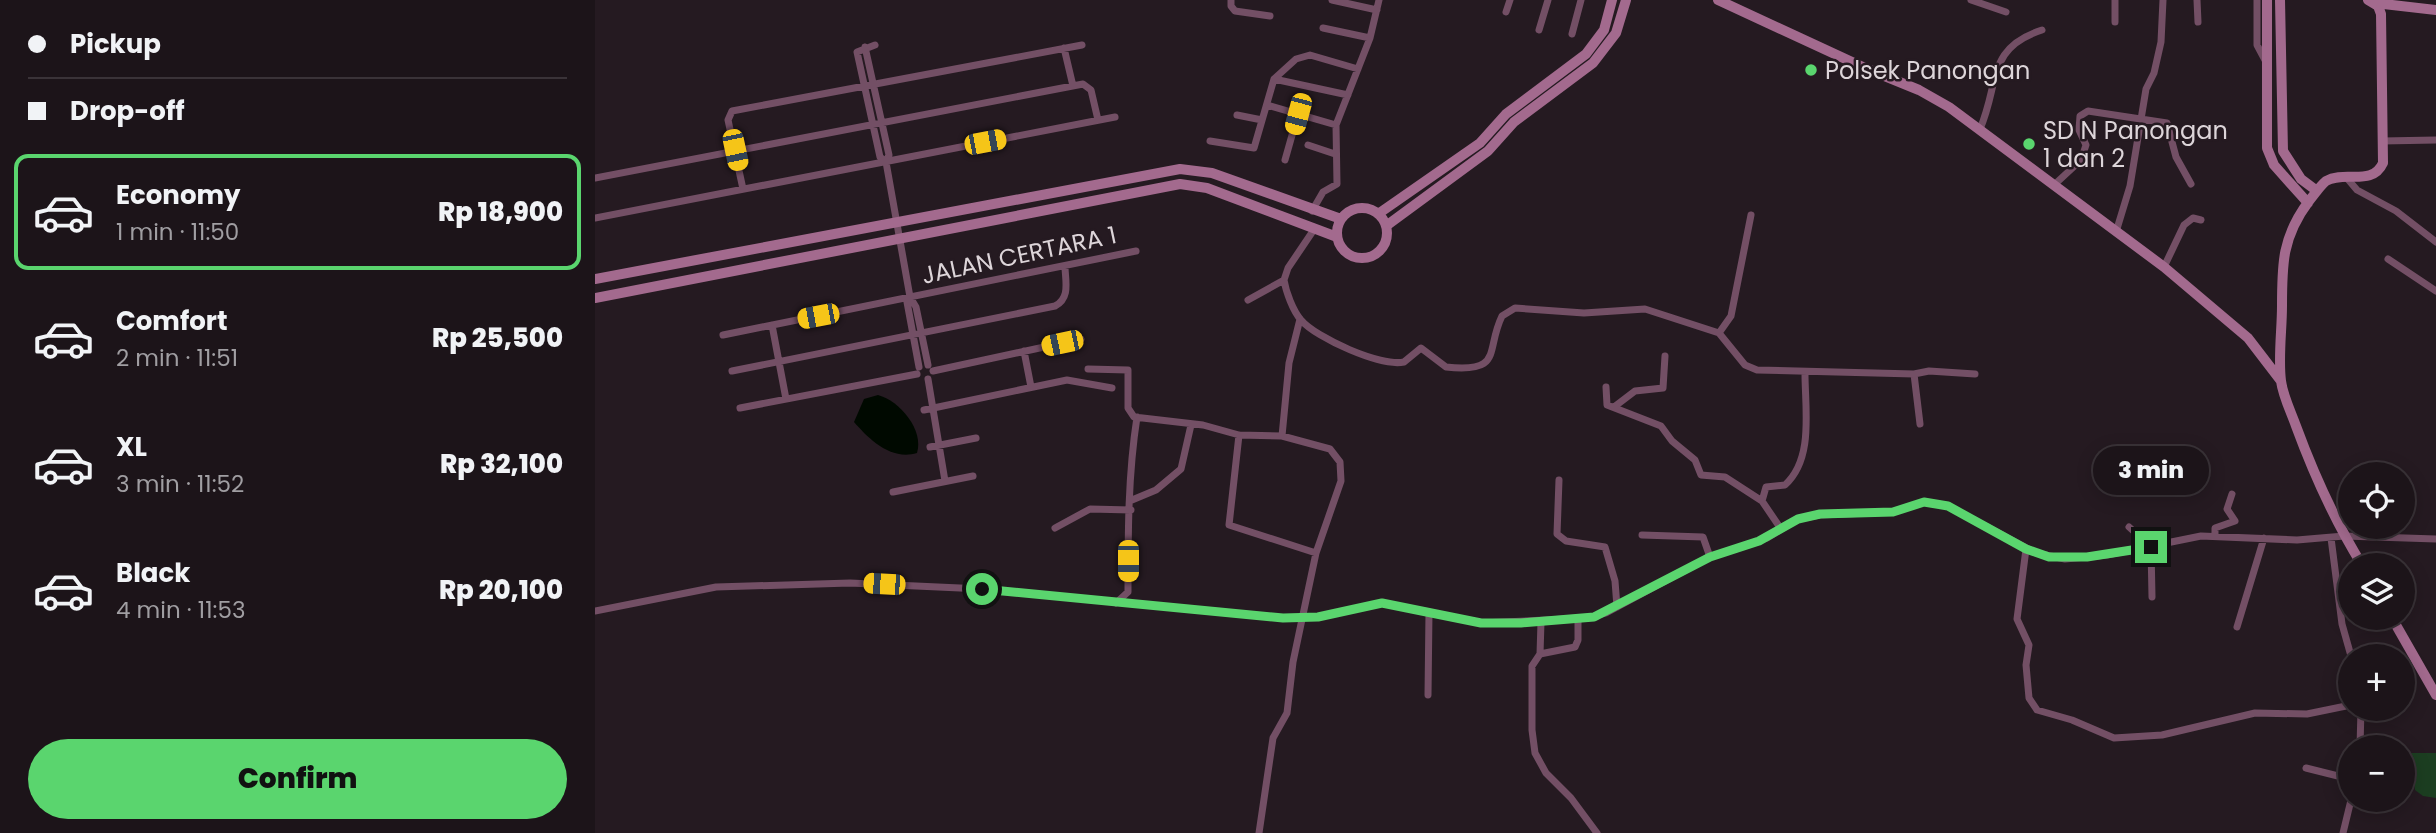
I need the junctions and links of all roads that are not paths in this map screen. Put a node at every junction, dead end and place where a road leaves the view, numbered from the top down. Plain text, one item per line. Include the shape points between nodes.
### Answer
1 (1231, 0) edge
2 (1332, 0) edge
3 (1379, 0) edge
4 (1510, 0) edge
5 (1548, 0) edge
6 (1581, 0) edge
7 (1612, 0) edge
8 (1626, 0) edge
9 (1718, 0) edge
10 (1971, 0) edge
11 (2115, 0) edge
12 (2163, 0) edge
13 (2197, 0) edge
14 (2257, 0) edge
15 (2267, 0) edge
16 (2280, 0) edge
17 (2285, 0) edge
18 (2372, 2) edge
19 (1377, 10) junction
20 (2436, 10) edge
21 (1506, 12) dead end
22 (2006, 12) dead end
23 (1270, 16) dead end
24 (2115, 22) dead end
25 (2198, 22) dead end
26 (2262, 22) junction
27 (1323, 28) dead end
28 (1539, 30) dead end
29 (2042, 30) dead end
30 (1572, 34) dead end
31 (1370, 38) junction
32 (2280, 40) junction
33 (875, 45) dead end
34 (1081, 45) dead end
35 (1064, 48) junction
36 (1358, 69) junction
37 (1275, 79) junction
38 (869, 86) junction
39 (1073, 86) junction
40 (1348, 95) junction
41 (1266, 105) junction
42 (1298, 114) junction
43 (1237, 115) dead end
44 (1115, 117) dead end
45 (1098, 120) junction
46 (1262, 120) junction
47 (2138, 121) junction
48 (882, 123) junction
49 (873, 125) junction
50 (1336, 125) junction
51 (1980, 129) junction
52 (2436, 140) edge
53 (1210, 141) dead end
54 (2382, 141) junction
55 (1308, 145) dead end
56 (1484, 147) junction
57 (735, 150) junction
58 (1335, 154) junction
59 (1285, 160) dead end
60 (886, 162) junction
61 (2346, 177) junction
62 (595, 178) edge
63 (2191, 184) dead end
64 (2054, 185) junction
65 (743, 189) junction
66 (2317, 191) junction
67 (2308, 203) junction
68 (1313, 211) junction
69 (1378, 214) junction
70 (1751, 215) dead end
71 (595, 218) edge
72 (1341, 219) junction
73 (2201, 220) dead end
74 (898, 222) junction
75 (1386, 226) junction
76 (1315, 228) junction
77 (2116, 232) junction
78 (1337, 237) junction
79 (901, 238) junction
80 (2436, 242) edge
81 (1136, 251) dead end
82 (2388, 259) dead end
83 (1065, 265) junction
84 (2164, 267) junction
85 (595, 279) edge
86 (1284, 281) junction
87 (2436, 291) edge
88 (910, 297) junction
89 (595, 298) edge
90 (1248, 300) dead end
91 (1300, 319) junction
92 (772, 325) junction
93 (1720, 333) junction
94 (917, 334) junction
95 (723, 335) dead end
96 (1081, 339) dead end
97 (1024, 351) junction
98 (1665, 356) dead end
99 (2282, 360) junction
100 (778, 361) junction
101 (2268, 364) junction
102 (930, 368) junction
103 (1088, 369) dead end
104 (732, 371) dead end
105 (918, 371) junction
106 (1805, 374) junction
107 (1914, 374) junction
108 (1975, 374) dead end
109 (928, 379) junction
110 (2281, 381) junction
111 (1031, 387) junction
112 (1606, 387) dead end
113 (1112, 388) dead end
114 (786, 399) junction
115 (1614, 407) junction
116 (740, 408) dead end
117 (933, 408) junction
118 (924, 410) dead end
119 (1137, 417) junction
120 (1920, 424) dead end
121 (1191, 425) junction
122 (1239, 435) junction
123 (1282, 436) junction
124 (976, 438) dead end
125 (939, 445) junction
126 (930, 447) dead end
127 (973, 476) dead end
128 (1559, 480) dead end
129 (945, 481) junction
130 (893, 492) dead end
131 (2232, 494) dead end
132 (1132, 500) junction
133 (1762, 500) junction
134 (1131, 510) junction
135 (2338, 523) edge
136 (2129, 527) dead end
137 (1055, 528) dead end
138 (1781, 529) junction
139 (1641, 535) dead end
140 (2215, 535) junction
141 (2338, 537) edge
142 (2264, 538) junction
143 (2331, 538) junction
144 (2415, 538) edge
145 (2436, 539) edge
146 (2151, 547) junction
147 (2026, 549) junction
148 (1316, 553) junction
149 (1710, 557) junction
150 (2152, 597) dead end
151 (1116, 603) junction
152 (1617, 607) junction
153 (595, 611) edge
154 (1429, 612) junction
155 (1304, 618) junction
156 (1578, 620) junction
157 (1541, 622) junction
158 (2237, 627) dead end
159 (2399, 630) edge
160 (2347, 644) edge
161 (1540, 654) junction
162 (1428, 695) dead end
163 (2436, 695) edge
164 (2338, 708) edge
165 (2305, 768) dead end
166 (2338, 776) edge
167 (2348, 812) edge
168 (1259, 833) edge
169 (1597, 833) edge
170 (2343, 833) edge

1 - 23 street via 1235,10
2 - 19 street
3 - 19 street
4 - 21 street
5 - 28 street
6 - 30 street
7 - 56 street via 1596,44 1506,114
8 - 56 street via 1605,51
9 - 51 street via 1919,90
10 - 22 street
11 - 24 street
12 - 47 street via 2162,34
13 - 25 street
14 - 26 street
15 - 26 street
16 - 32 street
17 - 32 street
18 - 20 street
18 - 54 street via 2381,14
19 - 31 street
26 - 67 street via 2270,157
27 - 31 street
29 - 51 street via 2015,40 1998,61 1990,106
31 - 36 street
32 - 66 street via 2283,151 2301,179
33 - 38 street via 857,52
34 - 35 street
35 - 38 street
35 - 39 street
36 - 37 street via 1306,55
36 - 40 street
37 - 40 street
37 - 41 street
38 - 48 street
38 - 49 street
38 - 57 street via 732,111 728,120
39 - 45 street via 1087,85
39 - 48 street
40 - 50 street
41 - 42 street
41 - 46 street
42 - 50 street
42 - 59 street
43 - 46 street
44 - 45 street
45 - 60 street
46 - 53 street via 1252,150
47 - 63 street via 2167,123 2176,157
47 - 64 street via 2082,113 2083,155
47 - 77 street via 2130,186
48 - 49 street
48 - 60 street via 889,155
49 - 57 street
49 - 60 street via 880,157
50 - 58 street
51 - 64 street
52 - 54 street
54 - 61 street via 2380,169 2364,177
55 - 58 street
56 - 69 street
56 - 75 street
57 - 62 street
57 - 65 street
58 - 68 street via 1337,184 1320,195
60 - 65 street
60 - 74 street
61 - 66 street via 2327,181
61 - 80 street via 2357,190 2396,211
64 - 77 street
65 - 71 street
66 - 67 street
67 - 99 street via 2282,260
68 - 72 street
68 - 74 street via 1212,173 1180,169
69 - 72 street via 1360,208
69 - 75 street
70 - 93 street via 1731,316
72 - 78 street
73 - 84 street via 2185,222
74 - 79 street
74 - 85 street
75 - 78 street via 1383,246 1367,258 1347,254
76 - 78 street
76 - 79 street via 1207,188 1180,184
76 - 86 street
77 - 84 street
79 - 88 street
79 - 89 street
81 - 83 street, JALAN CERTARA 1
82 - 87 street
83 - 88 street, JALAN CERTARA 1
83 - 94 street via 1066,293 1061,303
84 - 101 street via 2248,338
86 - 90 street
86 - 91 street
88 - 92 street, JALAN CERTARA 1
88 - 94 street via 907,302
91 - 93 street via 1320,335 1380,362 1404,362 1421,348 1441,365 1460,368 1474,367 1489,358 1499,320 1505,311 1515,308 1584,313 1646,309
91 - 123 street via 1289,363
92 - 95 street, JALAN CERTARA 1
92 - 100 street
93 - 106 street via 1750,368
94 - 100 street
94 - 102 street
94 - 105 street
96 - 97 street
97 - 102 street
97 - 111 street
98 - 115 street via 1663,388 1635,391
99 - 101 street
99 - 110 street
100 - 104 street
100 - 114 street
101 - 110 street
102 - 105 street
102 - 109 street
103 - 119 street via 1128,370 1128,411
105 - 109 street via 922,379
105 - 114 street
106 - 107 street
106 - 133 street via 1802,461 1785,485 1766,487
107 - 108 street
107 - 120 street
109 - 117 street
110 - 135 street via 2307,457
111 - 113 street via 1067,380
111 - 117 street
112 - 115 street via 1606,403
114 - 116 street
115 - 133 street via 1661,426 1695,460 1701,475 1725,477
117 - 118 street
117 - 125 street
119 - 121 street
119 - 132 street via 1129,471
121 - 122 street
121 - 132 street via 1181,469 1156,490
122 - 123 street
122 - 148 street via 1229,525
123 - 148 street via 1330,449 1340,462 1341,481
124 - 125 street
125 - 126 street
125 - 129 street
127 - 129 street
128 - 152 street via 1557,534 1566,541 1605,547
129 - 130 street
131 - 140 street via 2227,509 2235,521 2215,528
132 - 134 street
133 - 138 street
134 - 137 street via 1090,509
134 - 151 street via 1128,592
136 - 146 street
138 - 147 street via 1809,516 1893,512 1924,502 1937,503
138 - 149 street
139 - 149 street via 1703,537
140 - 142 street
140 - 146 street
141 - 143 street
142 - 143 street
142 - 158 street
143 - 160 street
144 - 145 street
146 - 147 street via 2065,558
146 - 150 street
147 - 164 street via 2017,619 2029,645 2026,672 2031,704 2037,710 2114,738 2162,735 2255,713 2318,713
148 - 155 street
149 - 152 street
151 - 153 street via 982,589 818,583 708,588
151 - 155 street
152 - 156 street
154 - 155 street via 1394,603 1370,603
154 - 157 street via 1481,623
154 - 162 street
155 - 168 street via 1287,713 1273,738
156 - 157 street
156 - 161 street via 1575,648
157 - 161 street
159 - 163 street
161 - 169 street via 1532,666 1535,753 1546,773
165 - 166 street
167 - 170 street

